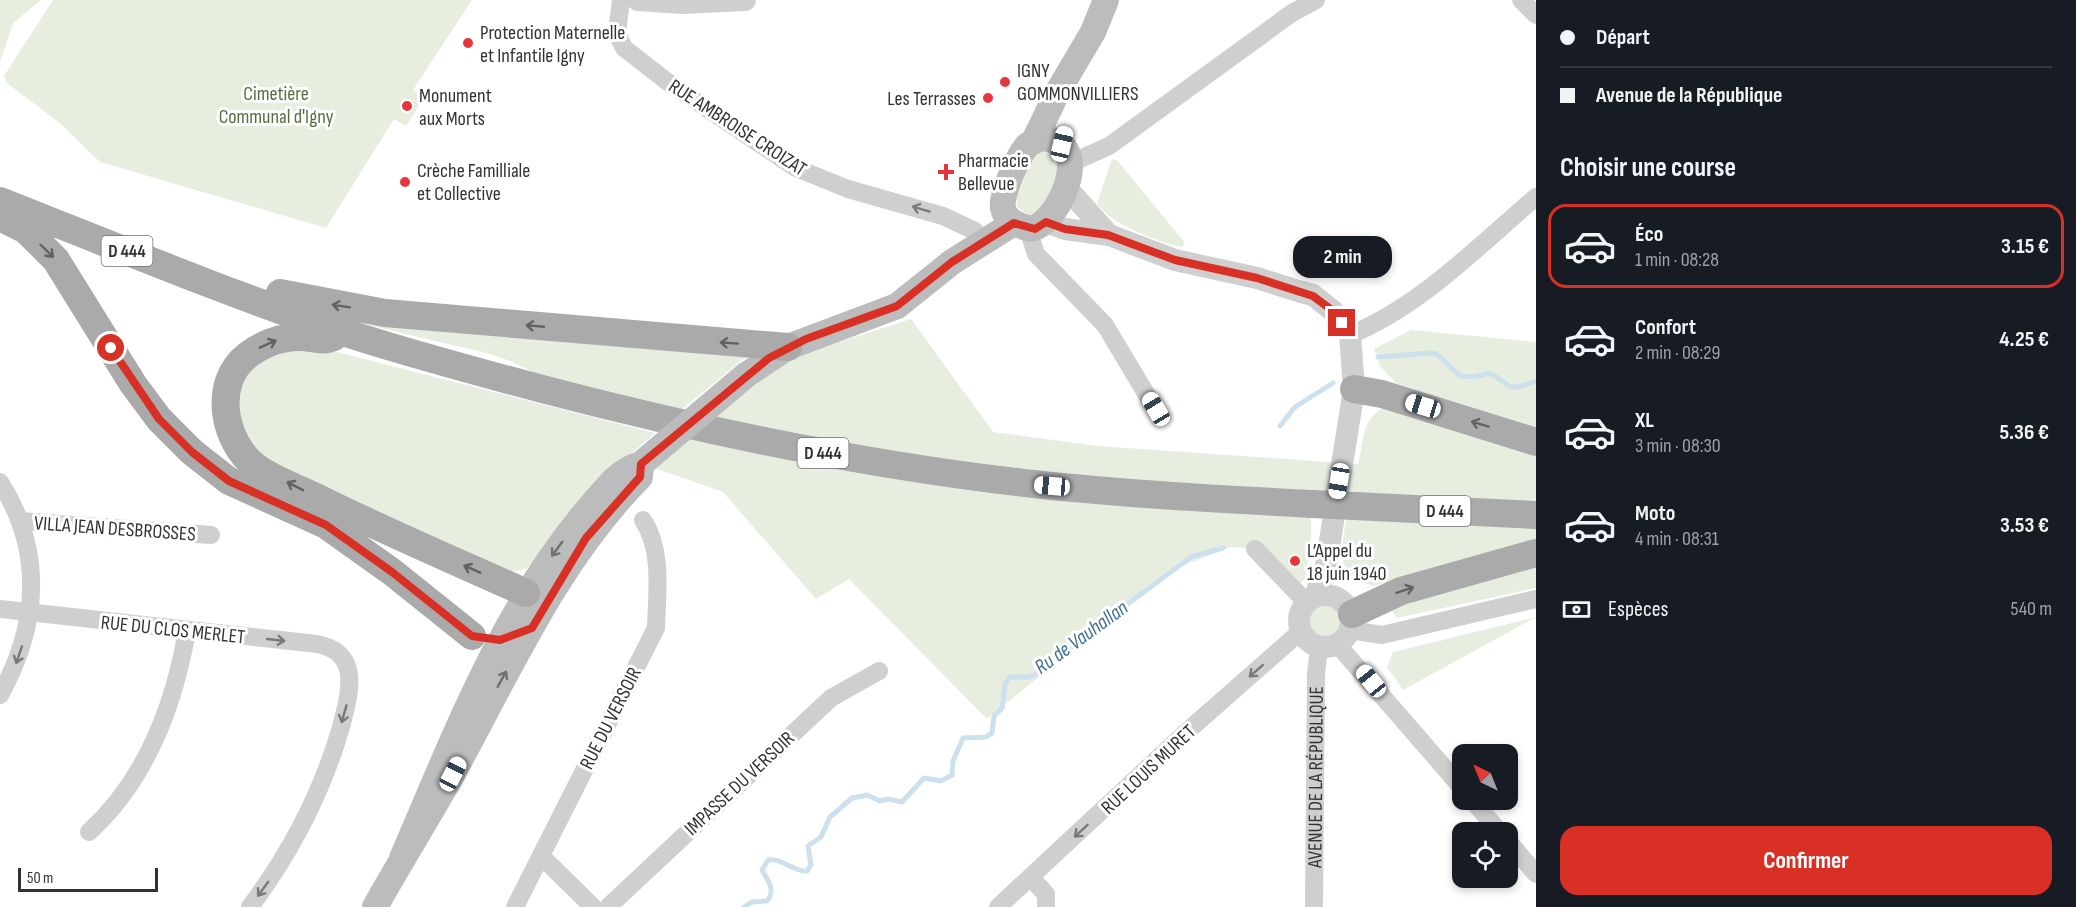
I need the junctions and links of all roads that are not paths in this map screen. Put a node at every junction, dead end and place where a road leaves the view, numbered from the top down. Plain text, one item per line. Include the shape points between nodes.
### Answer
1 (621, 0) edge
2 (638, 0) edge
3 (745, 0) edge
4 (1106, 0) edge
5 (1121, 0) edge
6 (1316, 0) edge
7 (1521, 0) edge
8 (1536, 15) edge
9 (1034, 141) junction
10 (1066, 164) junction
11 (1536, 197) edge
12 (0, 201) edge
13 (0, 218) edge
14 (1023, 220) junction
15 (975, 231) junction
16 (1108, 235) junction
17 (952, 262) junction
18 (254, 301) junction
19 (345, 333) junction
20 (1350, 335) junction
21 (788, 347) junction
22 (1354, 389) junction
23 (1157, 411) dead end
24 (1536, 442) edge
25 (641, 464) junction
26 (0, 482) edge
27 (1536, 515) edge
28 (643, 520) dead end
29 (20, 521) junction
30 (211, 535) dead end
31 (1255, 549) dead end
32 (1536, 553) edge
33 (526, 592) junction
34 (1536, 599) edge
35 (0, 609) edge
36 (30, 613) junction
37 (1330, 618) junction
38 (532, 628) junction
39 (188, 631) junction
40 (1300, 632) junction
41 (472, 636) junction
42 (500, 640) junction
43 (879, 671) dead end
44 (0, 695) edge
45 (453, 740) junction
46 (1452, 775) edge
47 (1481, 810) edge
48 (1491, 822) edge
49 (89, 832) dead end
50 (1518, 853) edge
51 (541, 856) junction
52 (402, 858) junction
53 (1536, 874) edge
54 (1031, 878) junction
55 (250, 907) edge
56 (375, 907) edge
57 (515, 907) edge
58 (592, 907) edge
59 (608, 907) edge
60 (998, 907) edge
61 (1046, 907) edge
62 (1314, 907) edge

15 -> 1 street, RUE AMBROISE CROIZAT via 943,216 811,176 780,159 624,48 617,33
2 - 3 street
4 - 9 main road
5 - 10 main road via 1109,31 1066,110
6 - 10 street via 1282,19 1109,146
7 - 8 street
9 - 10 main road via 1049,139
9 - 14 main road via 1022,152 1004,195
10 - 14 main road
10 - 16 street
11 - 20 street via 1402,310
12 - 18 main road, D 444
13 -> 41 main road via 26,230 56,260 133,384 159,419 192,452 229,481 326,525
14 - 15 main road
14 - 16 street
14 - 17 main road
14 - 23 street via 1036,254 1105,325
15 - 17 main road
16 - 20 street via 1175,260 1257,278 1313,296 1333,311
17 - 21 main road via 897,306
18 - 19 main road, D 444
21 -> 18 main road via 385,313 280,293
19 - 27 main road, D 444, bridge via 616,408 762,442 883,464 1090,490
33 -> 19 main road via 379,528 257,467 236,446 226,422 226,398 232,377 245,357 286,337 324,341
20 - 22 street, AVENUE DE LA RÉPUBLIQUE
21 - 25 main road, bridge via 746,375
24 -> 22 main road via 1382,394
22 - 37 street, AVENUE DE LA RÉPUBLIQUE via 1326,566
25 -> 33 main road via 625,469 609,486
25 - 38 main road via 640,477 586,538
26 - 29 street
28 - 51 street, RUE DU VERSOIR via 653,534 658,579 656,628
29 - 30 street, VILLA JEAN DESBROSSES
29 - 36 street via 32,580
31 - 37 street
37 -> 32 main road via 1401,591
33 - 38 main road
33 - 42 main road
34 - 37 street via 1382,635
35 - 36 street, RUE DU CLOS MERLET
36 - 39 street, RUE DU CLOS MERLET
36 -> 44 street via 15,669
37 - 40 street via 1298,618
37 - 40 street via 1310,643
37 - 46 street
37 - 62 street, AVENUE DE LA RÉPUBLIQUE via 1316,674
38 - 42 main road
52 -> 38 main road via 453,774
39 - 49 street via 180,674 156,740 123,794
39 -> 55 street, RUE DU CLOS MERLET via 326,646 343,657 350,676 350,693 326,774 292,845
40 -> 54 street, RUE LOUIS MURET via 1184,734
41 - 42 main road
41 - 45 main road via 470,680 452,721
42 - 45 main road
43 - 59 street, IMPASSE DU VERSOIR via 831,698
45 - 52 main road
47 - 48 street
50 - 53 street
51 - 57 street, RUE DU VERSOIR
51 - 58 street
52 - 56 main road
54 - 60 street, RUE LOUIS MURET
54 - 61 street via 1046,894

